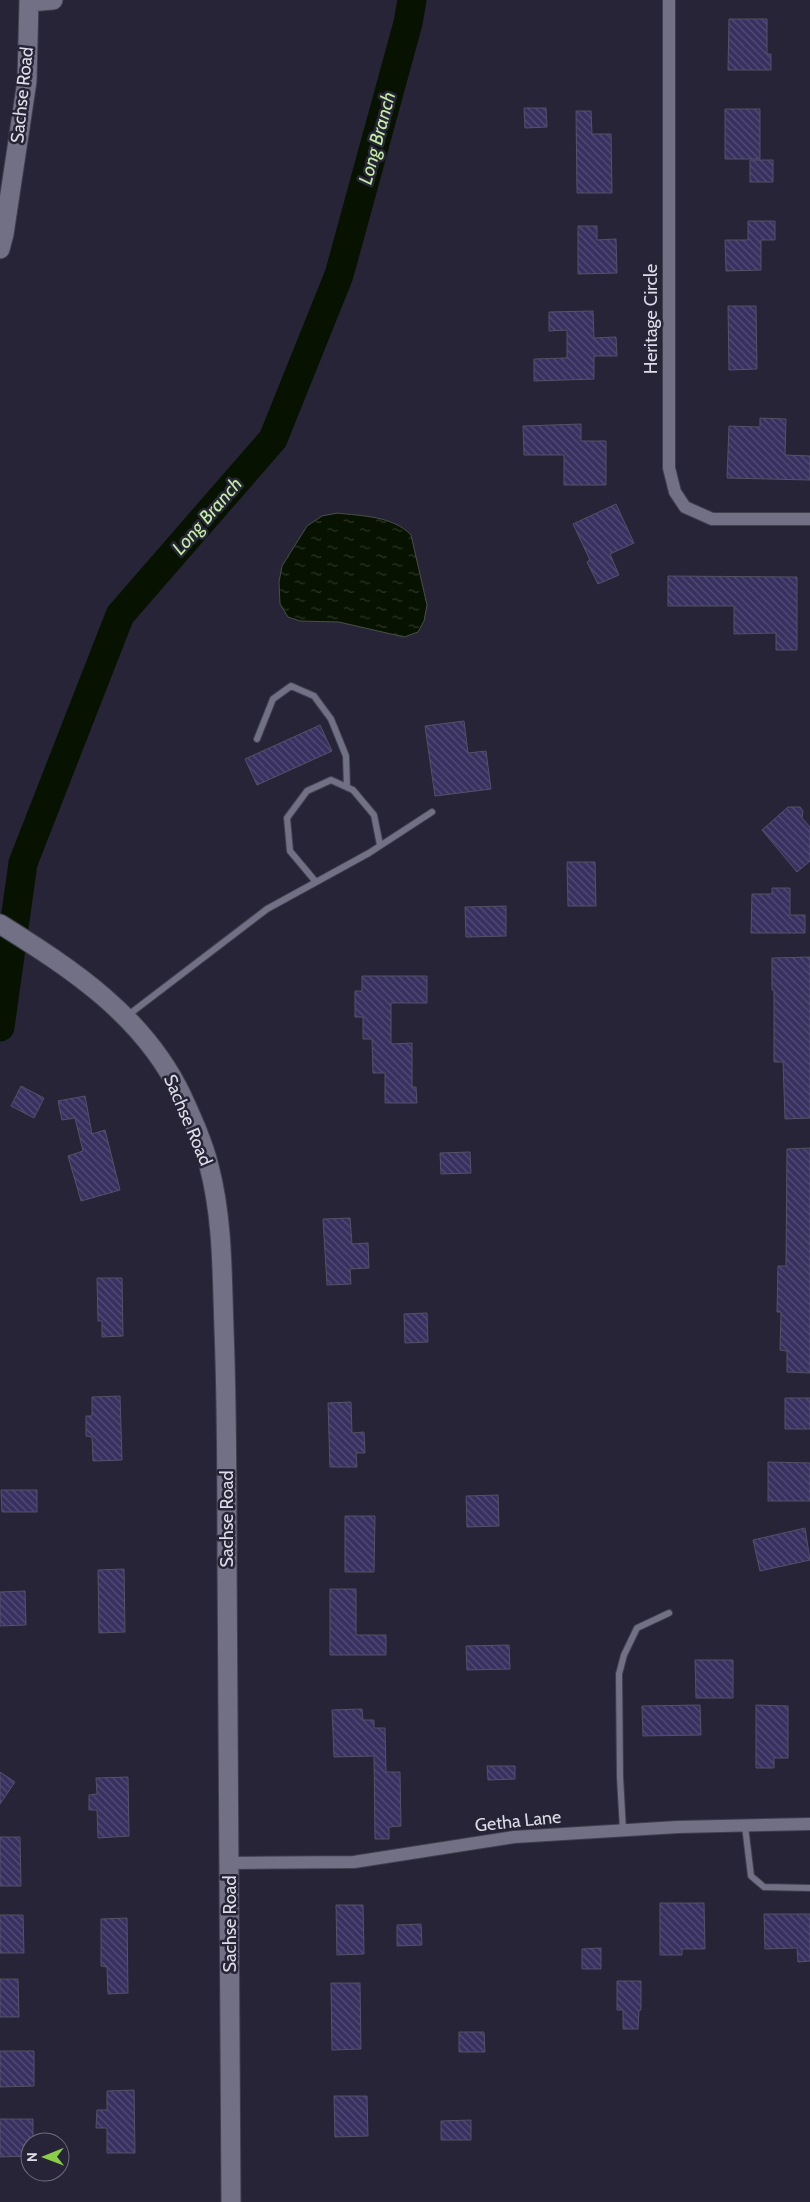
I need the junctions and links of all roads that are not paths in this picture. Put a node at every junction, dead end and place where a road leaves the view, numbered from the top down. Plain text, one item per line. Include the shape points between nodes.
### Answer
1 (53, 0) edge
2 (669, 0) edge
3 (28, 1) edge
4 (0, 248) edge
5 (810, 519) edge
6 (256, 739) dead end
7 (347, 787) junction
8 (432, 812) dead end
9 (380, 846) junction
10 (316, 882) junction
11 (0, 924) edge
12 (126, 1017) junction
13 (669, 1613) dead end
14 (810, 1824) edge
15 (745, 1826) junction
16 (624, 1830) junction
17 (230, 1864) junction
18 (810, 1888) edge
19 (230, 2202) edge

1 - 3 main road
2 - 5 street, Heritage Circle via 669,468 675,492 685,507 712,519
3 - 4 main road, Sachse Road via 27,81
6 - 7 lane via 272,698 291,686 314,696 331,719 346,756
7 - 9 lane via 374,815
7 - 10 lane via 331,780 307,791 287,818 290,851
8 - 9 lane
9 - 10 lane
10 - 12 lane via 268,909
11 - 12 main road, Sachse Road via 91,984
12 - 17 main road, Sachse Road via 154,1050 181,1094 210,1167 219,1220 226,1392
13 - 16 lane via 638,1628 624,1655 619,1674
14 - 15 street, Getha Lane
15 - 16 street, Getha Lane
15 - 18 lane via 752,1876 764,1887
16 - 17 street, Getha Lane via 514,1837 354,1862
17 - 19 main road, Sachse Road

